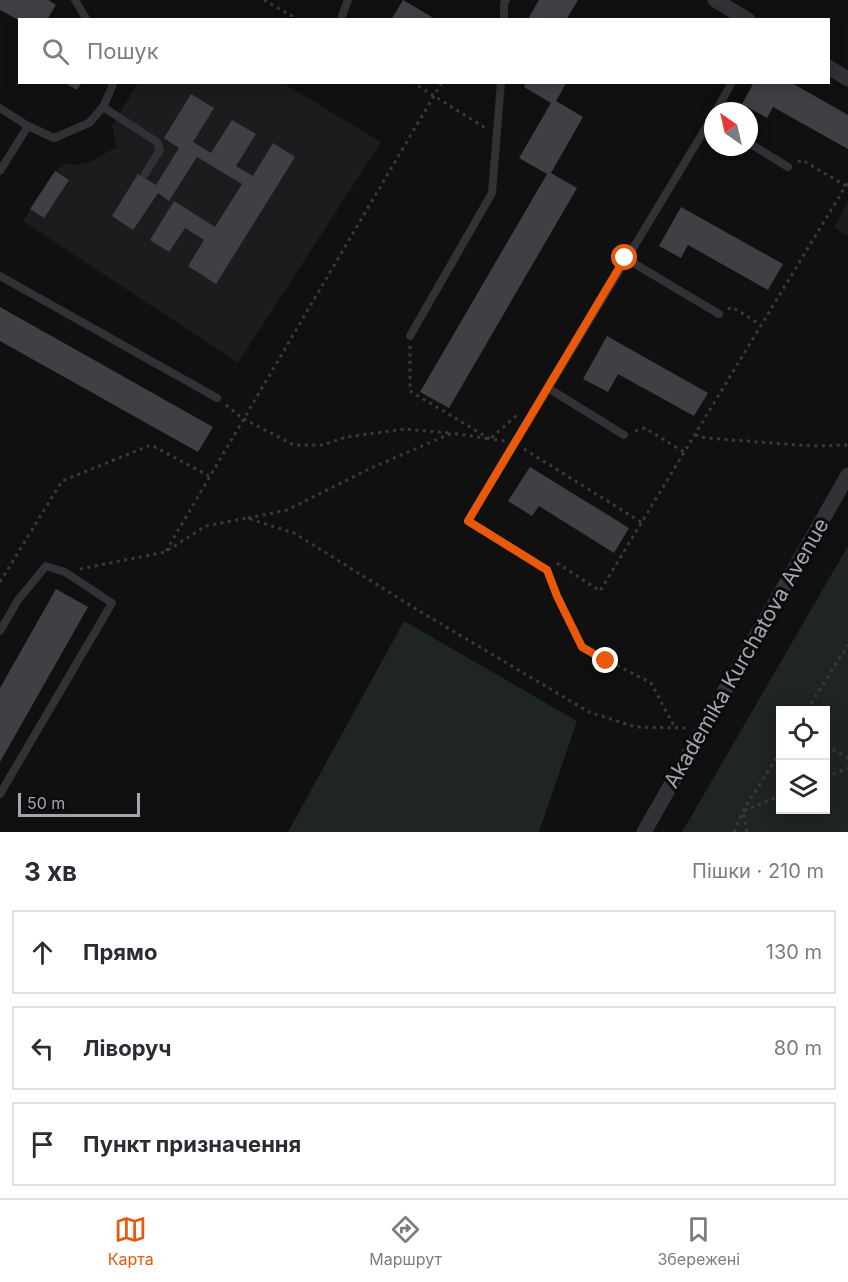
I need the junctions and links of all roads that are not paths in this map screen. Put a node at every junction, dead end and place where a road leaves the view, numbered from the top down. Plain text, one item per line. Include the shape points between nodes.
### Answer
1 (75, 0) edge
2 (348, 0) edge
3 (506, 0) edge
4 (715, 0) edge
5 (342, 16) dead end
6 (86, 18) edge
7 (504, 18) edge
8 (745, 18) edge
9 (830, 68) edge
10 (848, 79) edge
11 (113, 84) edge
12 (501, 84) edge
13 (731, 84) edge
14 (721, 102) edge
15 (103, 107) junction
16 (0, 108) edge
17 (28, 126) junction
18 (704, 133) edge
19 (758, 148) edge
20 (788, 166) road end
21 (0, 171) edge
22 (145, 174) dead end
23 (625, 258) junction
24 (0, 276) edge
25 (719, 314) road end
26 (410, 336) dead end
27 (548, 388) junction
28 (217, 398) road end
29 (624, 435) road end
30 (848, 475) edge
31 (547, 570) road end
32 (0, 631) edge
33 (0, 794) edge
34 (644, 832) edge

1 - 6 lane
2 - 5 lane
3 - 7 lane
4 - 8 street
9 - 10 street
11 - 15 lane
12 - 26 lane via 492,193
13 - 14 lane
15 - 17 lane via 89,123 54,138
15 - 22 lane via 157,142 160,150
16 - 17 lane
17 - 21 lane
18 - 23 lane
19 - 20 lane
23 - 25 lane
23 - 27 lane
24 - 28 lane
27 - 29 lane
27 - 31 lane via 468,521
30 - 34 street, Akademika Kurchatova Avenue
32 - 33 lane via 18,600 46,566 64,572 112,603

